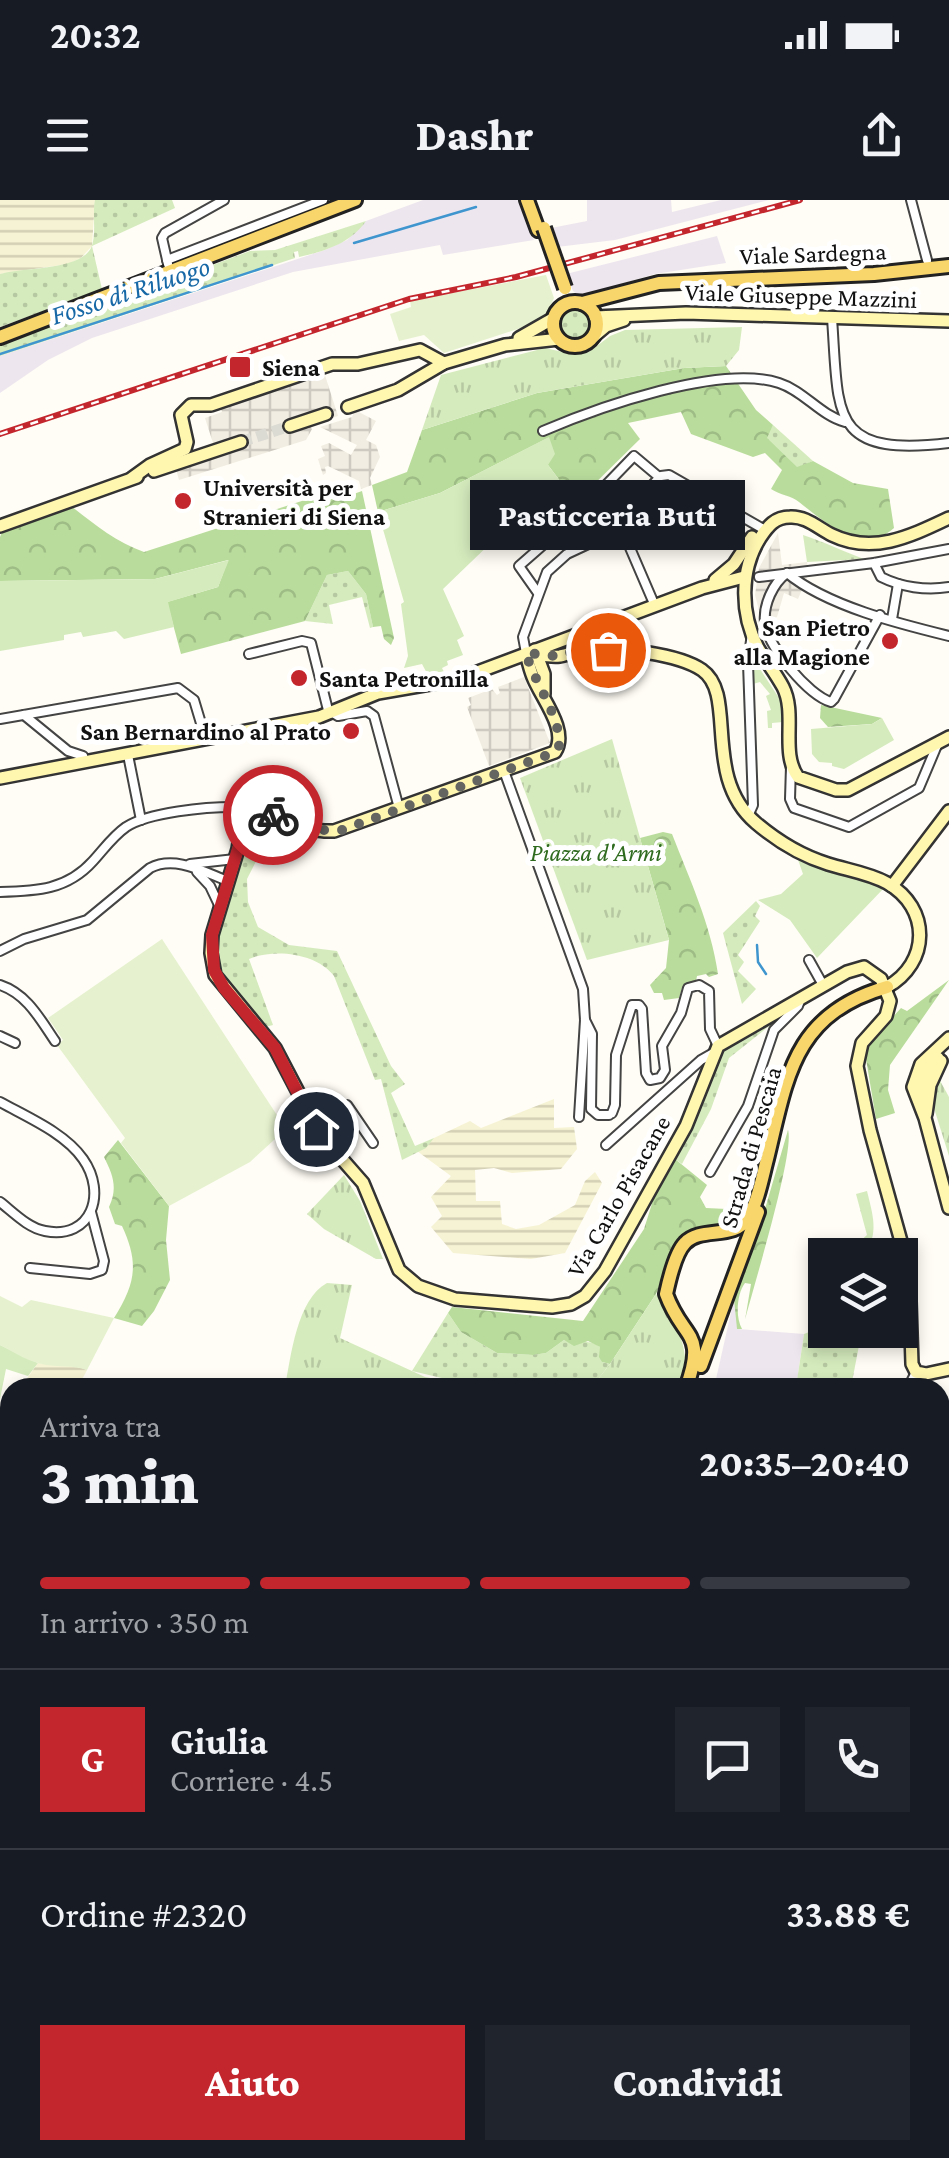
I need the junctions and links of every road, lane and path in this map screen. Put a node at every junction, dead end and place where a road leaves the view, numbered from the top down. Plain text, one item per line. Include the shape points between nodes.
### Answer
1 (224, 200) edge
2 (323, 200) edge
3 (355, 200) edge
4 (531, 200) edge
5 (911, 200) edge
6 (927, 260) dead end
7 (168, 266) junction
8 (949, 266) edge
9 (562, 290) junction
10 (586, 308) junction
11 (557, 313) junction
12 (653, 315) junction
13 (832, 318) junction
14 (949, 321) edge
15 (593, 337) junction
16 (0, 338) edge
17 (559, 338) junction
18 (506, 344) junction
19 (444, 363) junction
20 (348, 406) dead end
21 (326, 414) dead end
22 (845, 422) junction
23 (290, 426) tunnel mouth
24 (543, 430) dead end
25 (241, 442) tunnel mouth
26 (949, 444) edge
27 (660, 477) junction
28 (132, 478) junction
29 (949, 518) edge
30 (618, 520) junction
31 (0, 523) edge
32 (762, 528) junction
33 (949, 549) edge
34 (874, 563) junction
35 (788, 573) junction
36 (753, 577) junction
37 (898, 584) junction
38 (949, 586) edge
39 (702, 588) junction
40 (538, 593) junction
41 (654, 606) junction
42 (880, 615) junction
43 (892, 619) junction
44 (752, 634) junction
45 (949, 636) edge
46 (532, 653) junction
47 (249, 654) dead end
48 (331, 713) junction
49 (24, 715) junction
50 (0, 719) edge
51 (944, 739) edge
52 (206, 740) junction
53 (128, 755) junction
54 (82, 756) dead end
55 (792, 762) junction
56 (504, 770) junction
57 (0, 778) edge
58 (239, 807) junction
59 (400, 809) junction
60 (949, 812) edge
61 (748, 816) junction
62 (141, 820) junction
63 (236, 860) junction
64 (211, 862) junction
65 (184, 865) junction
66 (230, 877) junction
67 (892, 886) junction
68 (0, 892) edge
69 (220, 906) junction
70 (0, 951) edge
71 (809, 960) dead end
72 (0, 985) edge
73 (823, 985) junction
74 (887, 987) junction
75 (801, 998) junction
76 (586, 1020) junction
77 (0, 1036) edge
78 (55, 1041) dead end
79 (15, 1044) dead end
80 (716, 1049) junction
81 (943, 1054) edge
82 (0, 1102) edge
83 (579, 1116) dead end
84 (309, 1117) junction
85 (373, 1142) dead end
86 (606, 1145) dead end
87 (710, 1172) dead end
88 (0, 1202) edge
89 (949, 1208) edge
90 (91, 1212) junction
91 (30, 1268) dead end
92 (949, 1368) edge
93 (916, 1372) junction
94 (691, 1378) edge
95 (693, 1378) edge
96 (913, 1378) edge

1 - 7 street via 164,232
2 - 7 street
3 - 7 main road
4 - 9 main road, bridge
5 - 6 street
7 - 16 main road
8 - 10 main road, Viale Sardegna via 650,285
9 - 10 main road
9 - 11 main road
10 - 11 main road, Viale Giuseppe Mazzini
10 - 12 street, Viale Giuseppe Mazzini
10 - 15 main road
11 - 17 main road
11 - 18 street, Viale Giuseppe Mazzini
12 - 13 street, Viale Giuseppe Mazzini
12 - 15 street, Viale Giuseppe Mazzini via 617,322
13 - 14 street, Viale Giuseppe Mazzini
13 - 22 street
15 - 17 main road, Viale Giuseppe Mazzini via 577,347
17 - 18 street, Viale Giuseppe Mazzini
18 - 19 street, Viale Giuseppe Mazzini
19 - 20 street via 398,390
19 - 28 street via 418,350 332,364 211,406 191,405 181,416 184,449
21 - 23 street
22 - 24 street via 779,383 732,379 671,390
22 - 26 street via 874,442
25 - 28 street
27 - 30 street
27 - 32 street via 669,475
27 - 40 street via 634,456 519,566
28 - 31 street
29 - 32 street via 868,545 800,518 780,518
30 - 40 street via 598,540 560,559
30 - 41 street
32 - 36 street via 749,559
32 - 39 street via 734,564
33 - 34 street
34 - 35 street
34 - 37 street via 880,576
35 - 36 street
35 - 42 street via 824,595
35 - 42 street via 772,588 769,634 805,686 827,702
36 - 39 street
36 - 44 street
37 - 38 street
37 - 43 street
39 - 41 street
40 - 46 street via 522,640
41 - 46 street
42 - 43 street
43 - 45 street
44 - 55 street via 787,696
44 - 61 street
46 - 48 street via 446,683 382,692
46 - 56 street via 532,677 544,694 558,748
46 - 61 street via 641,652 704,671 718,693 726,777
47 - 48 street via 311,642
48 - 52 street
48 - 59 street via 374,716
49 - 50 street
49 - 52 street via 178,688 194,700
49 - 54 street
51 - 55 street via 844,791 801,778
51 - 55 street via 919,788 849,827 794,808
52 - 53 street
53 - 57 street
53 - 62 street
56 - 59 street
56 - 76 street via 578,970
58 - 59 street via 322,832
58 - 62 street
58 - 63 street, Via Carlo Pisacane
60 - 67 street
61 - 67 street via 810,858
62 - 68 street via 64,884
63 - 64 street
63 - 66 street, Via Carlo Pisacane
64 - 65 street
64 - 66 street
65 - 66 street
65 - 69 street via 206,880
65 - 70 street via 152,867 87,920
66 - 69 street, Via Carlo Pisacane
67 - 74 street via 911,910 921,942 909,970
69 - 84 street, Via Carlo Pisacane via 211,947 216,974 275,1048
71 - 73 street
72 - 78 street via 28,1003
73 - 74 street via 859,967 872,970
73 - 75 street
74 - 93 street via 889,1010 864,1038 857,1061 910,1277
74 - 94 main road, Strada di Pescaia via 827,1018 799,1050 746,1220 682,1246 666,1294 696,1348
74 - 95 main road, Strada di Pescaia via 826,1027 801,1058 758,1213
75 - 80 street
75 - 87 street via 774,1030 751,1100
76 - 80 street via 592,1034 591,1109 598,1115 616,1105 616,1055 632,1005 642,1009 650,1080 664,1072 662,1046 688,988 709,991
76 - 83 street
77 - 79 street
80 - 84 street, Via Carlo Pisacane via 688,1121 605,1270 584,1298 562,1306 470,1302 409,1281 396,1266 362,1183
80 - 86 street
81 - 89 street via 923,1061 913,1090
82 - 90 street via 83,1158 96,1188
84 - 85 street via 347,1105
88 - 90 street via 46,1232 65,1230
90 - 91 street via 102,1270
92 - 93 street
93 - 96 street

